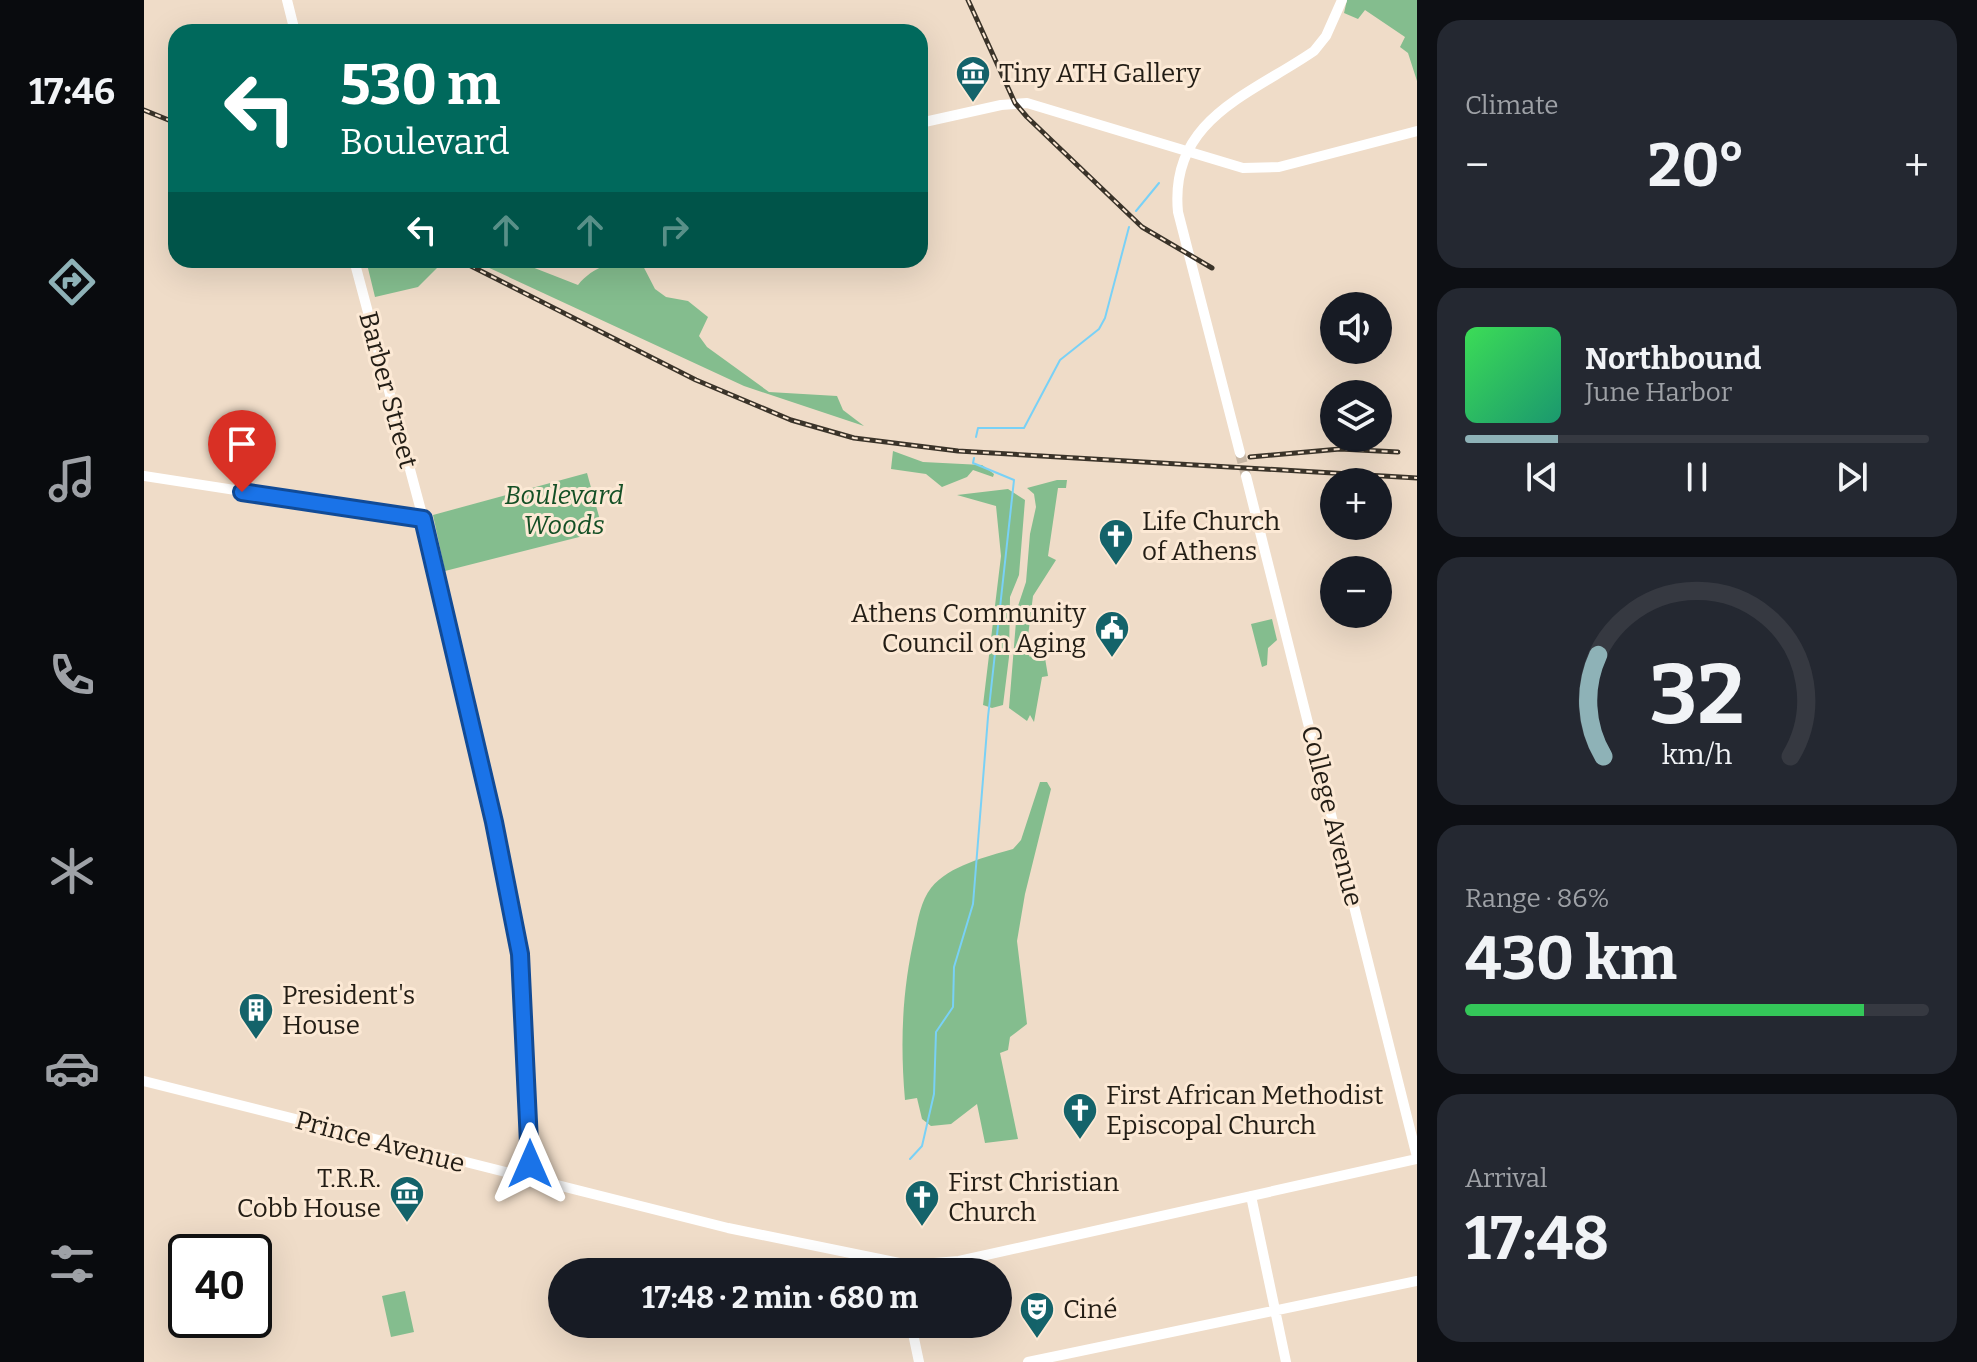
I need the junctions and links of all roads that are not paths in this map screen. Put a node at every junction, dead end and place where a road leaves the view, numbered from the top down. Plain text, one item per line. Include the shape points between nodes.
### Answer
1 (287, 0) edge
2 (1342, 0) edge
3 (293, 24) edge
4 (928, 121) edge
5 (1417, 131) edge
6 (1187, 151) junction
7 (356, 268) edge
8 (1240, 453) tunnel mouth
9 (144, 476) edge
10 (1246, 476) tunnel mouth
11 (423, 519) junction
12 (144, 1081) edge
13 (1417, 1158) edge
14 (530, 1180) junction
15 (1251, 1196) junction
16 (856, 1258) edge
17 (972, 1258) edge
18 (1417, 1281) edge
19 (1275, 1311) junction
20 (914, 1338) edge
21 (919, 1362) edge
22 (1028, 1362) edge
23 (1286, 1362) edge

1 - 3 street
2 - 6 street via 1314,51 1218,113 1200,128
4 - 6 street via 1027,103
5 - 6 street via 1279,167 1243,168
6 - 8 street via 1179,177 1178,212
7 - 11 street, Barber Street
9 - 11 street
10 - 13 street, College Avenue
11 - 14 street, Barber Street via 520,954
12 - 14 street, Prince Avenue
13 - 15 street, Prince Avenue
14 - 16 street, Prince Avenue
15 - 17 street, Prince Avenue
15 - 19 street
18 - 19 street
19 - 22 street
19 - 23 street
20 - 21 street

